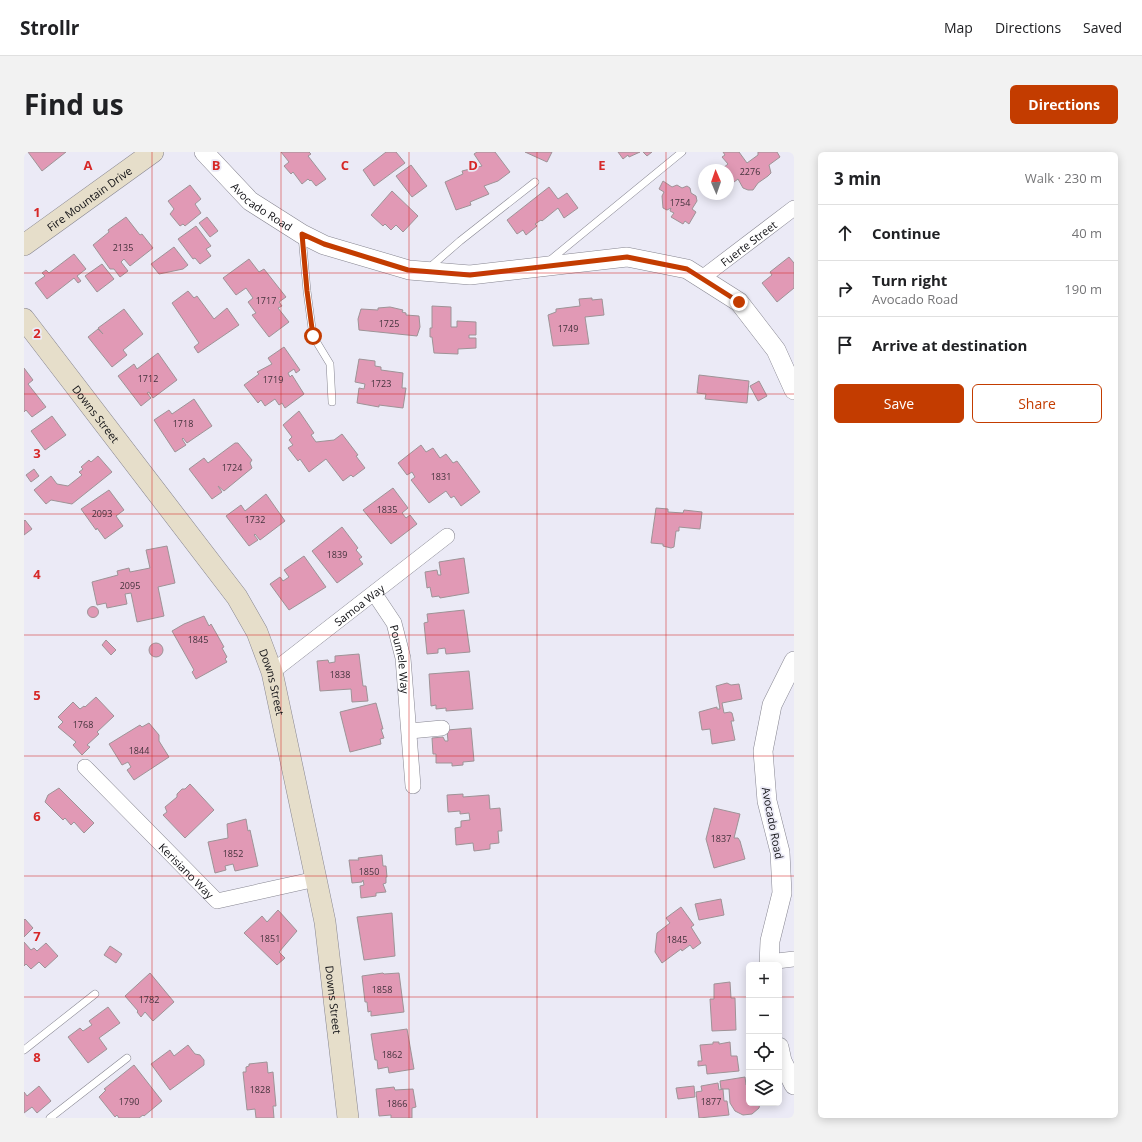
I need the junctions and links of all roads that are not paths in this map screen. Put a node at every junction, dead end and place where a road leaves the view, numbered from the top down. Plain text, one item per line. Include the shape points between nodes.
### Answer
1 (153, 152) edge
2 (204, 152) edge
3 (682, 152) edge
4 (535, 182) dead end
5 (794, 208) edge
6 (302, 234) junction
7 (24, 245) edge
8 (543, 267) junction
9 (426, 271) junction
10 (702, 278) junction
11 (24, 319) edge
12 (794, 390) edge
13 (332, 402) dead end
14 (447, 536) dead end
15 (374, 593) junction
16 (794, 661) edge
17 (272, 672) junction
18 (442, 728) dead end
19 (410, 731) junction
20 (85, 767) dead end
21 (413, 786) dead end
22 (316, 879) junction
23 (794, 959) edge
24 (769, 962) edge
25 (775, 962) edge
26 (95, 994) dead end
27 (24, 1050) edge
28 (127, 1058) dead end
29 (782, 1061) edge
30 (794, 1085) edge
31 (50, 1118) edge
32 (348, 1118) edge

1 - 7 main road, Fire Mountain Drive
2 - 6 street, Avocado Road via 250,201
3 - 8 lane
4 - 9 lane
5 - 10 street, Fuerte Street
6 - 9 street, Avocado Road via 324,244 408,270
6 - 13 lane via 313,336 330,364
8 - 9 street, Avocado Road via 470,275
8 - 10 street, Avocado Road via 627,257 687,269
10 - 12 street, Avocado Road via 739,302 776,350
11 - 17 main road, Downs Street via 237,597 257,632
14 - 15 street, Samoa Way
15 - 17 street, Samoa Way
15 - 19 street, Poumele Way via 394,622 403,658
16 - 24 street, Avocado Road via 772,705 763,751 766,801 780,852 782,892 770,941
17 - 22 main road, Downs Street
18 - 19 street
19 - 21 street, Poumele Way
20 - 22 street, Kerisiano Way via 217,901
22 - 32 main road, Downs Street via 324,922
23 - 25 street
26 - 27 lane
28 - 31 lane
29 - 30 street

